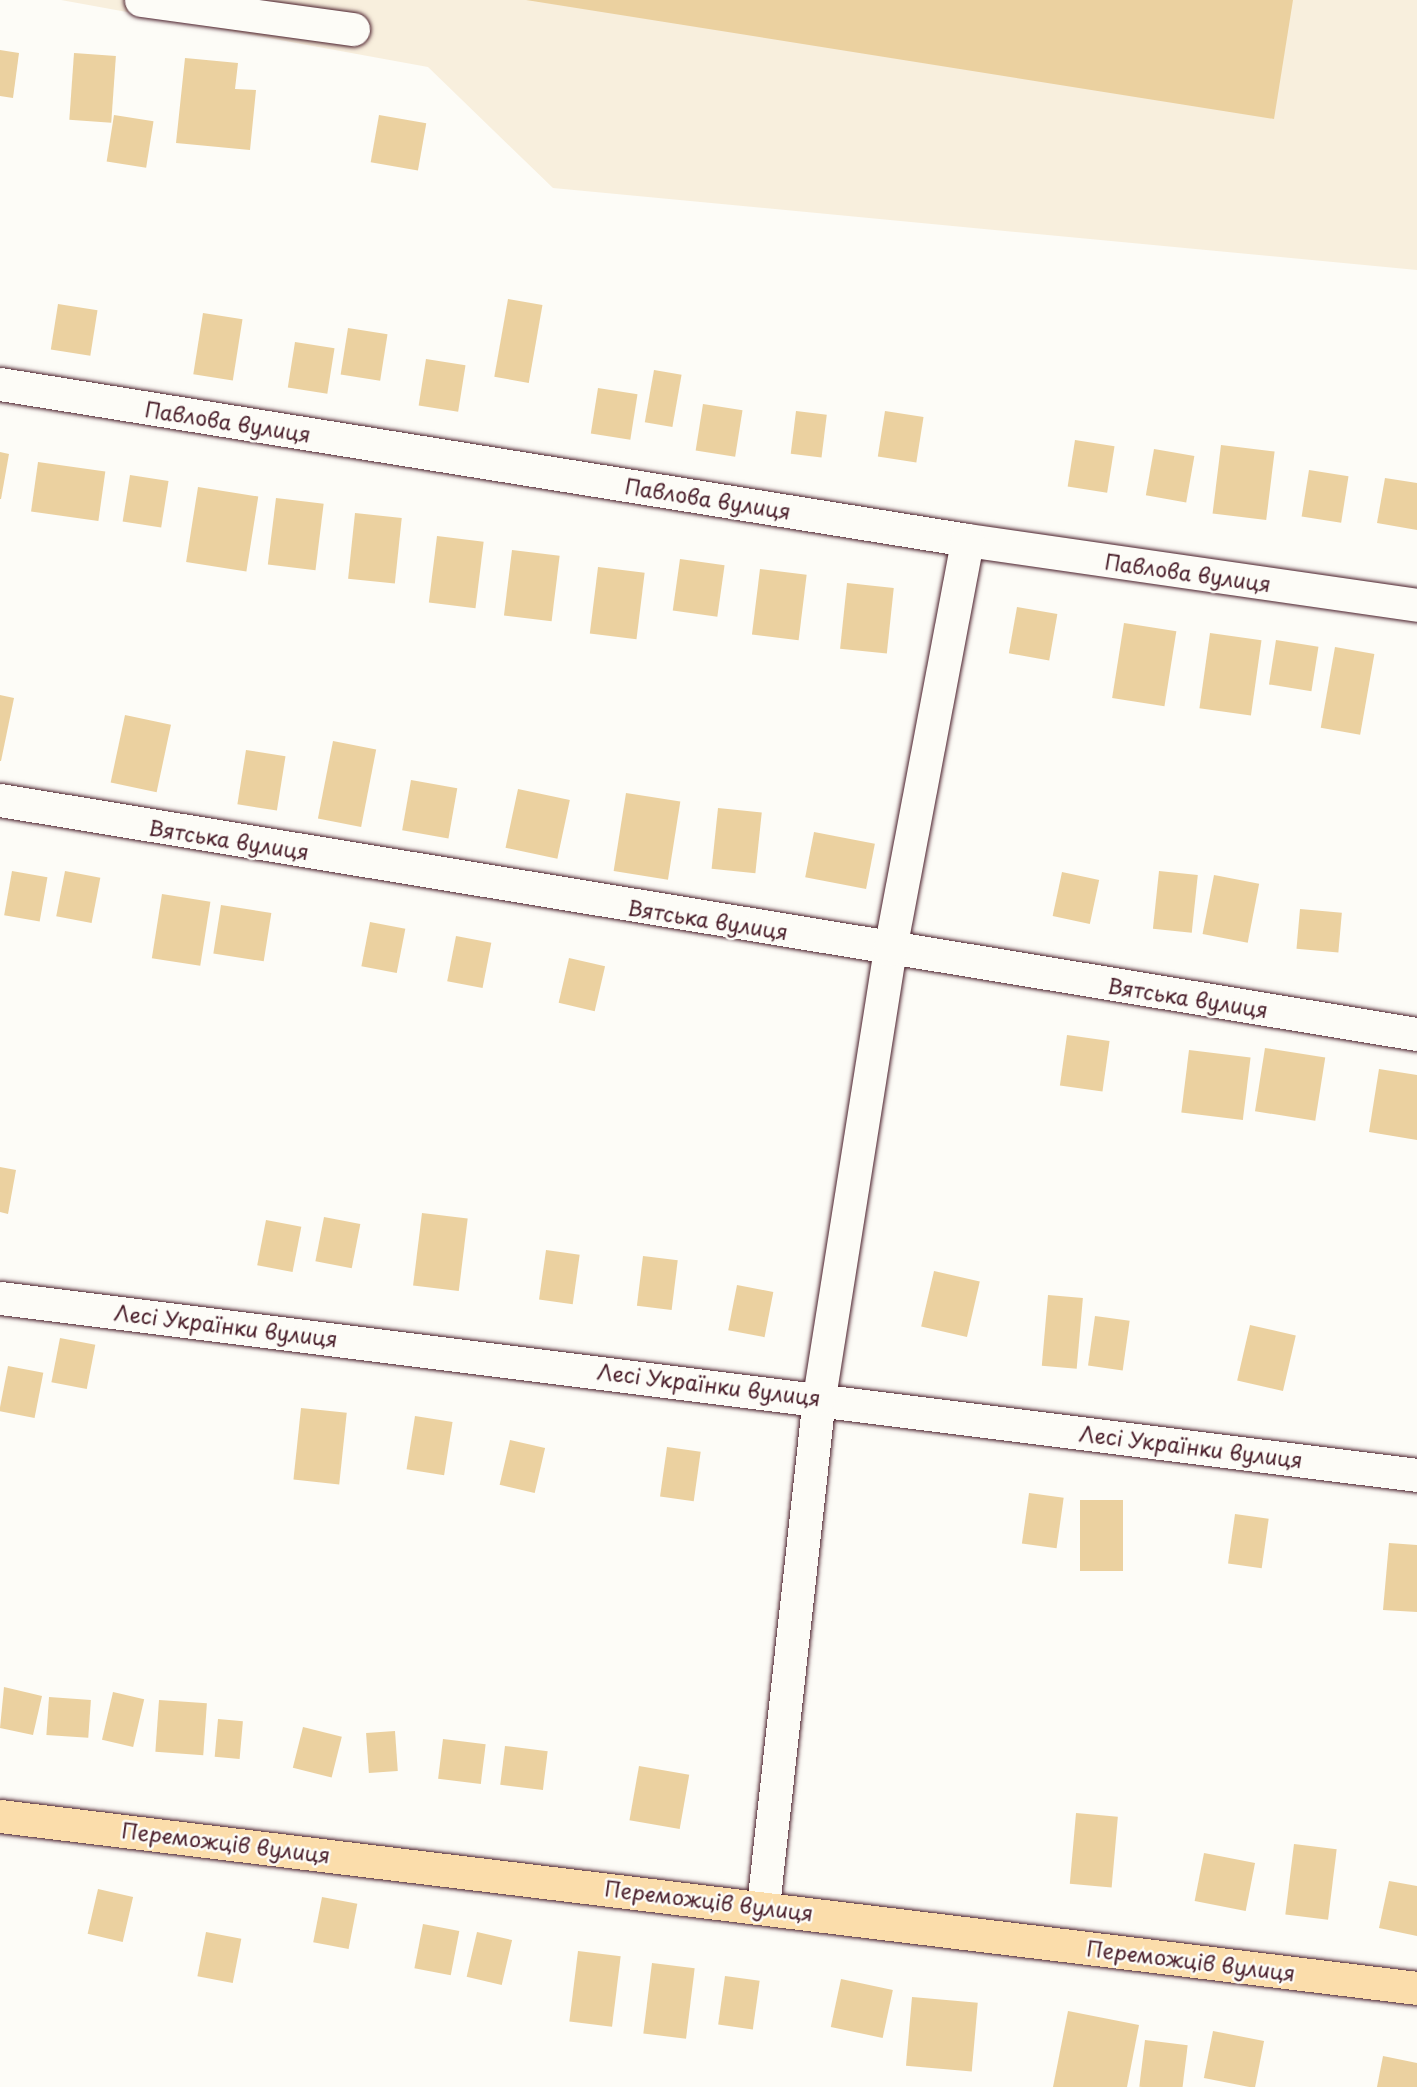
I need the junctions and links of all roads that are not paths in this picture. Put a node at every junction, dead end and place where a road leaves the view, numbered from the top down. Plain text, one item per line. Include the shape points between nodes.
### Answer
1 (141, 0) edge
2 (352, 30) dead end
3 (0, 384) edge
4 (967, 540) junction
5 (1417, 604) edge
6 (0, 800) edge
7 (890, 949) junction
8 (1417, 1034) edge
9 (0, 1298) edge
10 (819, 1397) junction
11 (1417, 1476) edge
12 (0, 1816) edge
13 (764, 1906) junction
14 (1417, 1988) edge

1 - 2 street
3 - 4 street, Павлова вулиця
4 - 5 street, Павлова вулиця
4 - 7 street
6 - 7 street, Вятська вулиця
7 - 8 street, Вятська вулиця
7 - 10 street
9 - 10 street, Лесі Українки вулиця
10 - 11 street, Лесі Українки вулиця
10 - 13 street
12 - 13 main road, Переможців вулиця
13 - 14 main road, Переможців вулиця

